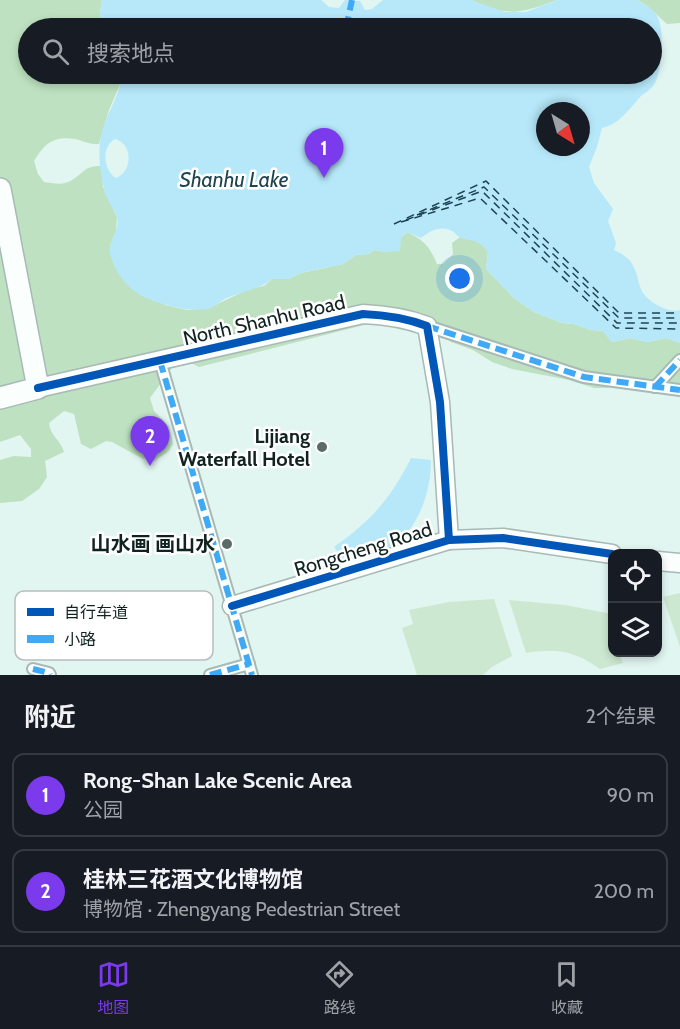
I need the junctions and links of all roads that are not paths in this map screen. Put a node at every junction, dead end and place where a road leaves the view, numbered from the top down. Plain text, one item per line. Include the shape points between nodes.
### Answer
1 (0, 189) edge
2 (428, 326) junction
3 (680, 360) edge
4 (160, 361) junction
5 (656, 387) junction
6 (38, 388) junction
7 (680, 390) edge
8 (0, 398) edge
9 (448, 540) junction
10 (608, 553) edge
11 (662, 561) edge
12 (680, 563) edge
13 (232, 606) junction
14 (249, 664) junction
15 (33, 669) dead end
16 (50, 675) edge
17 (210, 675) edge
18 (252, 675) edge

1 - 6 main road
2 - 4 street, North Shanhu Road via 408,319 363,314
2 - 5 street, North Shanhu Road via 584,377
2 - 9 street via 440,402
3 - 5 street
4 - 6 street, North Shanhu Road
4 - 13 street
5 - 7 street, North Shanhu Road
6 - 8 main road
9 - 10 street, Rongcheng Road via 503,538
9 - 13 street, Rongcheng Road
11 - 12 street
13 - 14 street
14 - 17 street
14 - 18 street
15 - 16 street

